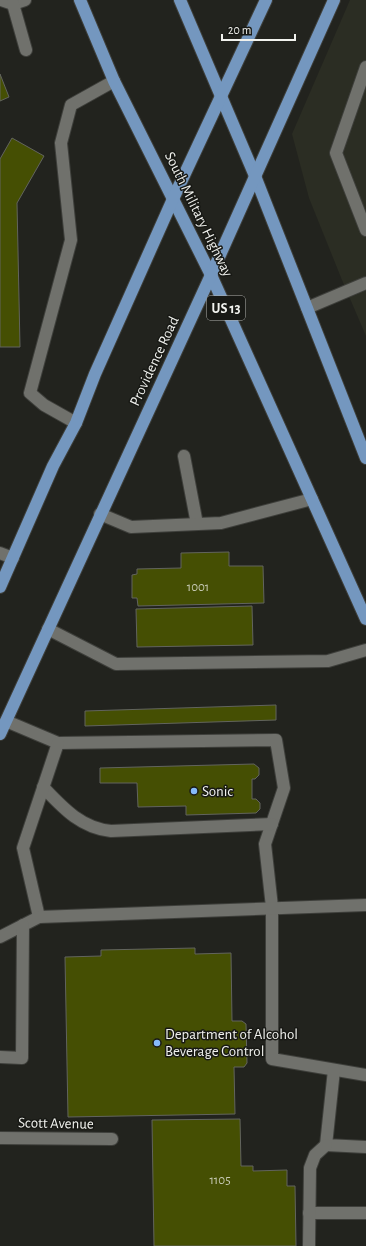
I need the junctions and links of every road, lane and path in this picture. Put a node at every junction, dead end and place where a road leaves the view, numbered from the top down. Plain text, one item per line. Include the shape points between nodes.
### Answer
1 (1, 0) edge
2 (26, 0) edge
3 (80, 0) edge
4 (180, 0) edge
5 (266, 0) edge
6 (334, 0) edge
7 (13, 4) junction
8 (26, 50) dead end
9 (366, 67) edge
10 (114, 81) junction
11 (221, 97) junction
12 (255, 176) junction
13 (174, 199) junction
14 (366, 230) edge
15 (211, 275) junction
16 (366, 283) edge
17 (307, 308) junction
18 (76, 423) junction
19 (184, 456) dead end
20 (366, 458) edge
21 (312, 499) junction
22 (100, 514) junction
23 (197, 524) junction
24 (0, 553) edge
25 (13, 558) junction
26 (0, 587) edge
27 (366, 619) edge
28 (48, 629) junction
29 (366, 650) edge
30 (6, 721) junction
31 (0, 734) edge
32 (58, 743) junction
33 (44, 787) junction
34 (272, 824) junction
35 (366, 905) edge
36 (272, 907) junction
37 (39, 917) junction
38 (23, 925) junction
39 (0, 937) edge
40 (0, 1057) edge
41 (334, 1070) junction
42 (366, 1075) edge
43 (0, 1138) edge
44 (112, 1139) dead end
45 (326, 1145) junction
46 (366, 1146) edge
47 (309, 1213) junction
48 (366, 1213) edge
49 (309, 1246) edge

1 - 7 street
2 - 7 street
3 - 10 main road, South Military Highway / US 13
4 - 11 main road
5 - 11 main road
6 - 12 main road, Providence Road
7 - 8 street
9 - 14 street via 336,153
10 - 13 main road, South Military Highway / US 13
10 - 18 street via 70,105 61,143 71,240 30,393 44,405
11 - 12 main road
11 - 13 main road
12 - 15 main road, Providence Road
12 - 17 main road
13 - 15 main road, South Military Highway / US 13
13 - 18 main road via 95,374
15 - 21 main road, South Military Highway / US 13
15 - 22 main road, Providence Road
16 - 17 street
17 - 20 main road
18 - 25 main road
19 - 23 street
21 - 23 street via 221,523
21 - 27 main road, South Military Highway / US 13
22 - 23 street via 131,527
22 - 28 main road, Providence Road
24 - 25 street
25 - 26 main road
28 - 29 street via 116,664 328,661
28 - 30 main road, Providence Road
30 - 31 main road, Providence Road
30 - 32 street
32 - 33 street
32 - 34 street via 276,740 284,788
33 - 34 street via 81,822 97,829
33 - 37 street via 23,848
34 - 36 street via 265,844
35 - 36 street
36 - 37 street
36 - 41 street via 272,1059
37 - 38 street
38 - 39 street
38 - 40 street via 22,1058
41 - 42 street
41 - 45 street
43 - 44 street, Scott Avenue
45 - 46 street
45 - 47 street via 315,1155 310,1168
47 - 48 street
47 - 49 street

